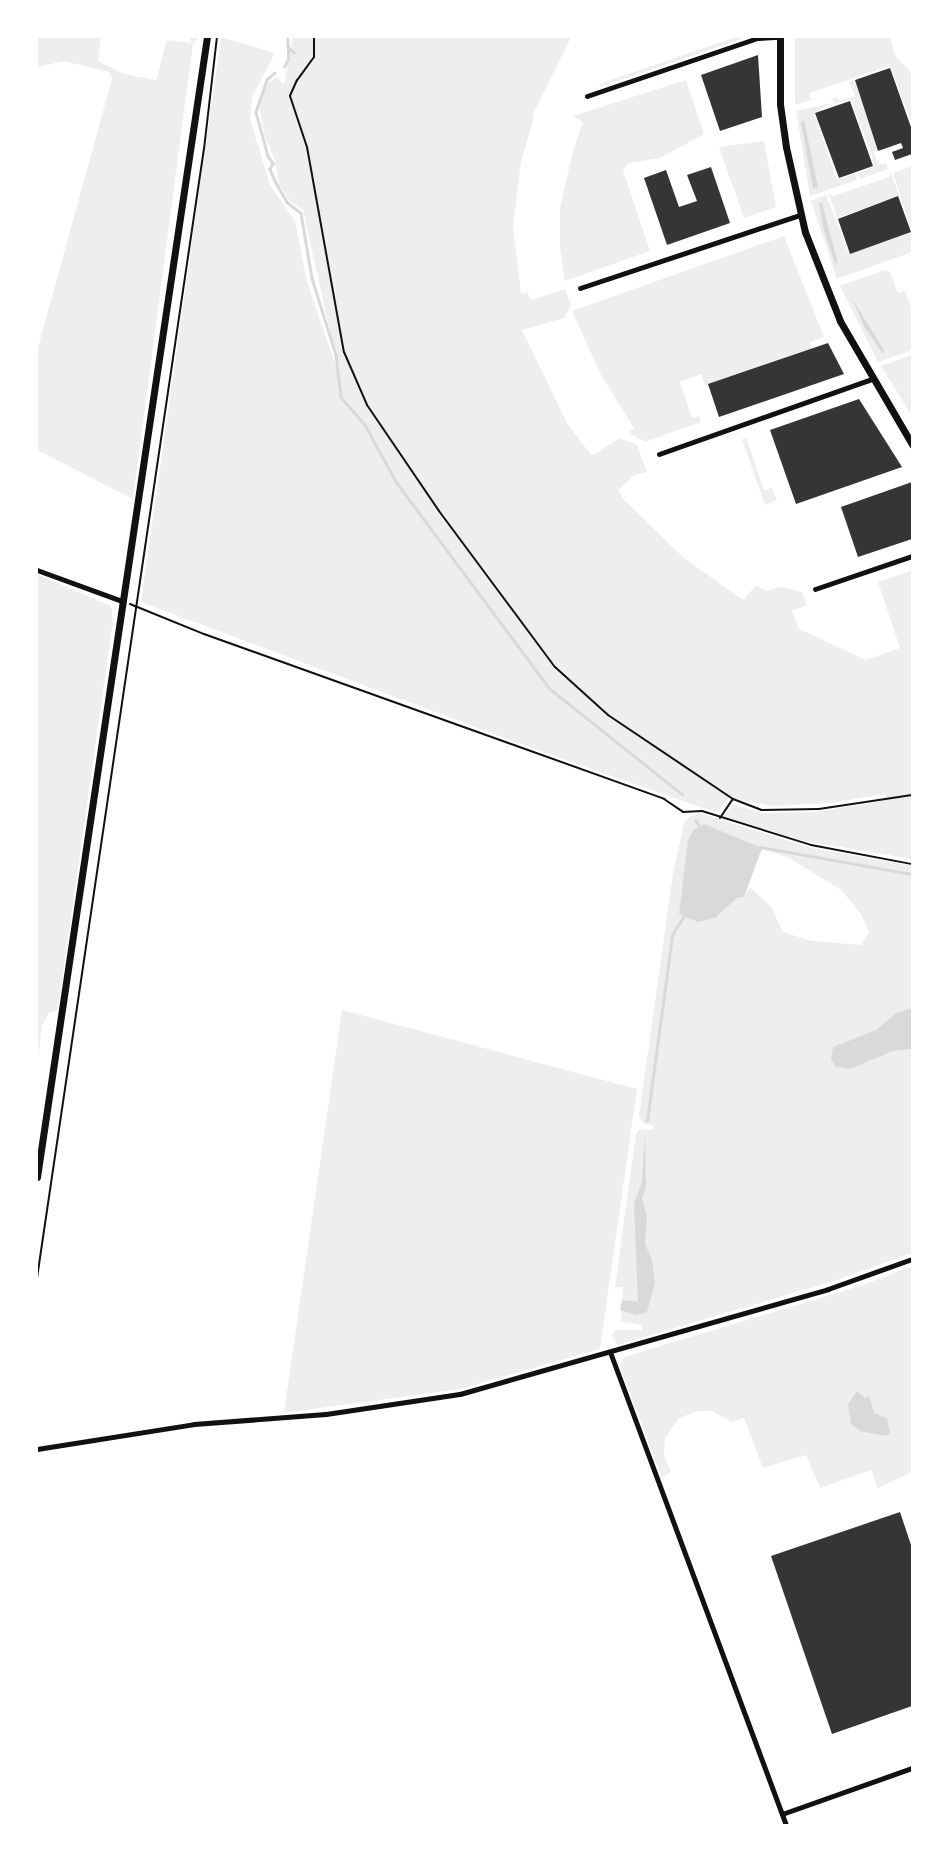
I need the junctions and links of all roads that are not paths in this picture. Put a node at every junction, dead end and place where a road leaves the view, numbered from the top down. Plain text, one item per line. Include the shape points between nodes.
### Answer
1 (207, 37) edge
2 (779, 37) edge
3 (587, 96) dead end
4 (800, 215) junction
5 (580, 288) dead end
6 (872, 379) junction
7 (912, 444) edge
8 (659, 454) dead end
9 (912, 556) edge
10 (37, 570) edge
11 (815, 589) dead end
12 (122, 601) junction
13 (37, 1177) edge
14 (912, 1258) edge
15 (610, 1352) junction
16 (37, 1449) edge
17 (912, 1768) edge
18 (782, 1814) junction
19 (786, 1825) edge

1 - 12 street
2 - 3 street via 757,38
2 - 4 street via 780,104
4 - 5 street
4 - 6 street via 829,296
6 - 7 street
6 - 8 street
9 - 11 street
10 - 12 street
12 - 13 street
14 - 15 street via 828,1289
15 - 16 street via 460,1394 326,1414 194,1424
15 - 18 street
17 - 18 street
18 - 19 street

